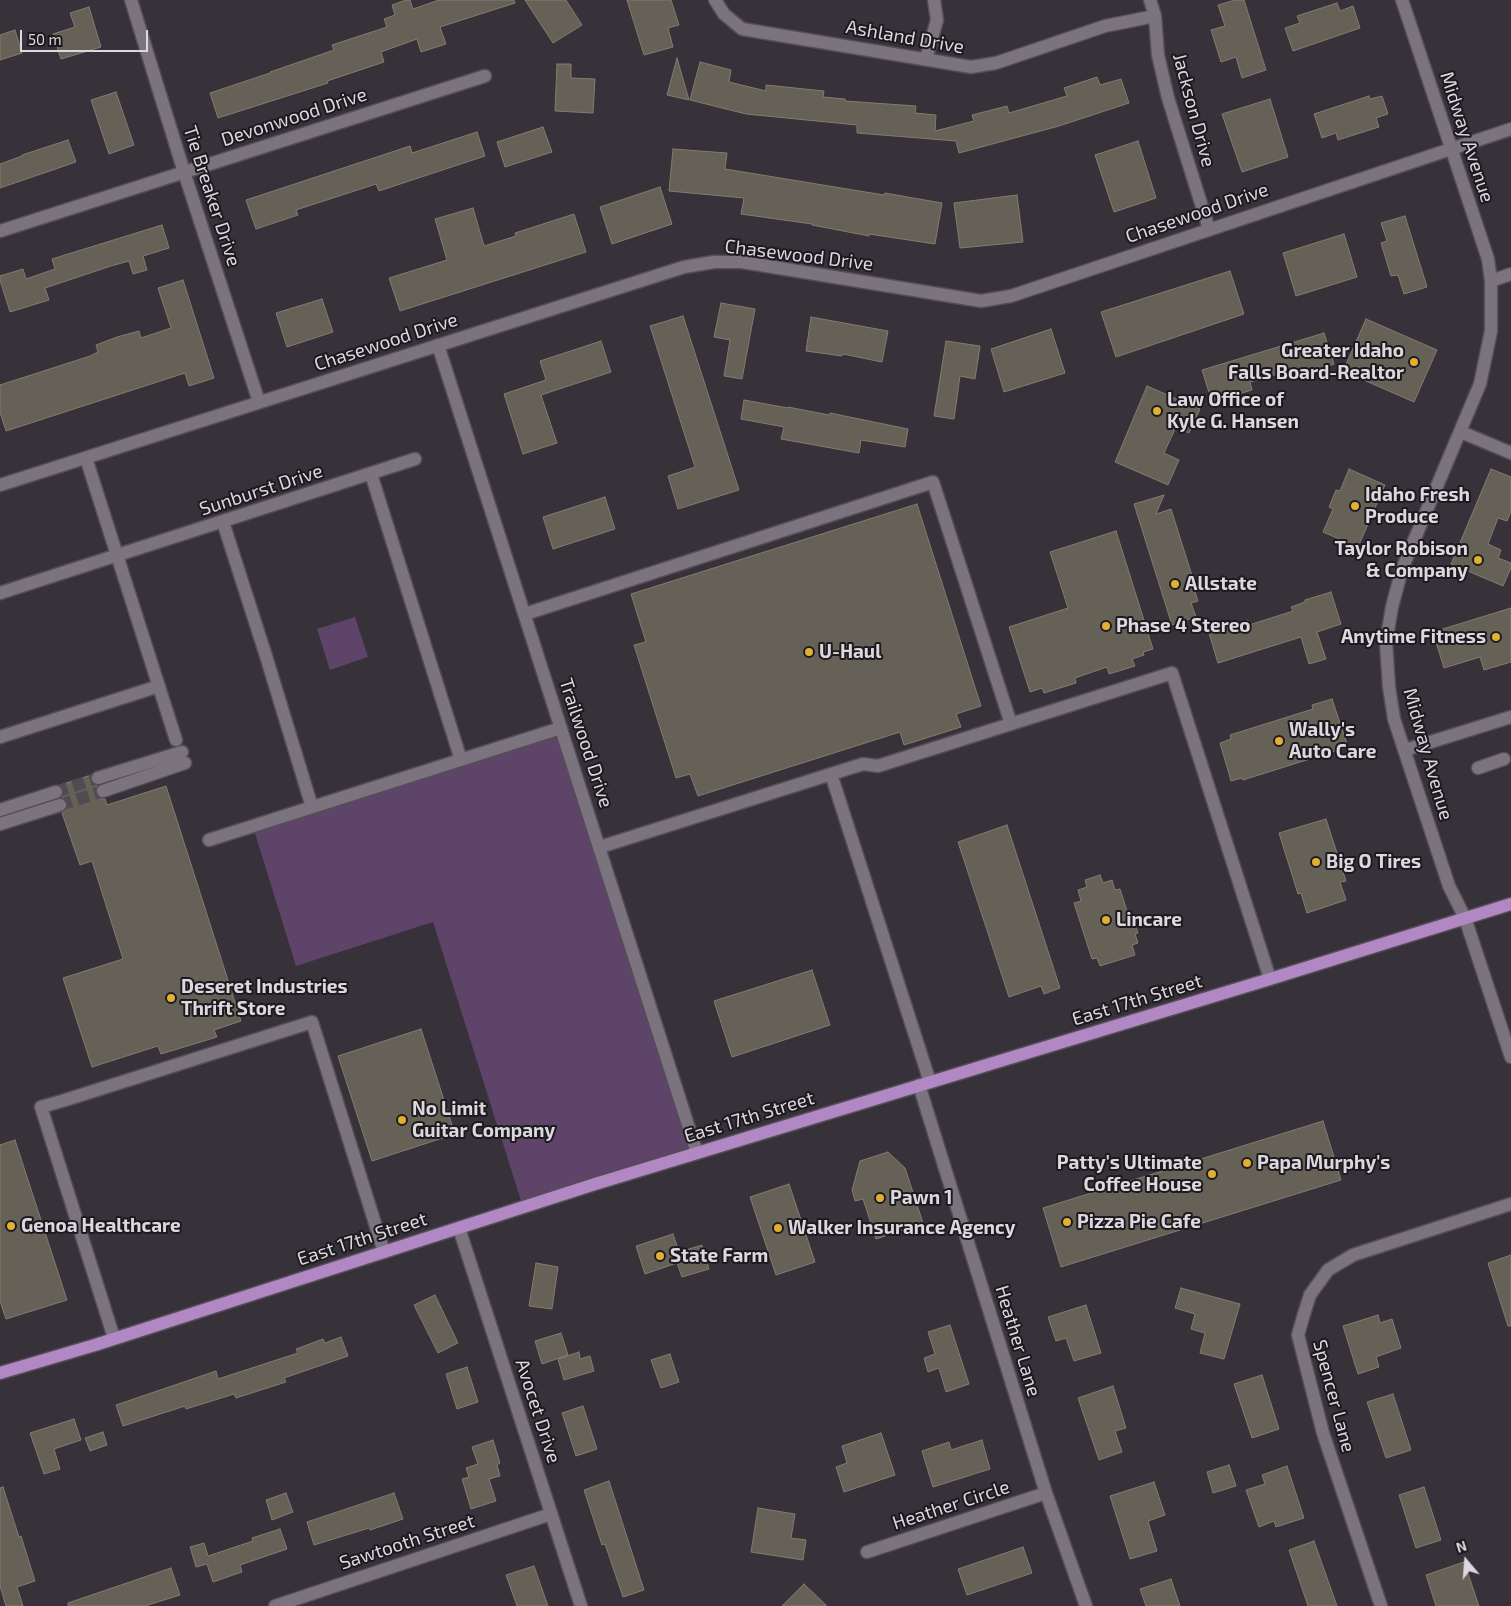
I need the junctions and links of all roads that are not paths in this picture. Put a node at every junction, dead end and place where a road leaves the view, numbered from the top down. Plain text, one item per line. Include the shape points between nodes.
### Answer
1 (130, 0) edge
2 (715, 0) edge
3 (934, 0) edge
4 (1150, 0) edge
5 (1402, 0) edge
6 (1155, 16) junction
7 (926, 59) junction
8 (485, 76) dead end
9 (1511, 129) edge
10 (1451, 148) junction
11 (184, 172) junction
12 (1209, 229) junction
13 (0, 231) edge
14 (1511, 274) edge
15 (1491, 281) junction
16 (438, 345) junction
17 (259, 402) junction
18 (1461, 432) junction
19 (1511, 453) edge
20 (86, 458) junction
21 (415, 459) dead end
22 (371, 474) junction
23 (0, 485) edge
24 (223, 522) junction
25 (118, 556) junction
26 (0, 593) edge
27 (525, 614) junction
28 (159, 686) junction
29 (1511, 717) edge
30 (1011, 724) junction
31 (561, 728) junction
32 (0, 736) edge
33 (176, 740) dead end
34 (1405, 750) junction
35 (1504, 759) dead end
36 (461, 760) junction
37 (1478, 768) dead end
38 (831, 774) junction
39 (98, 778) tunnel mouth
40 (103, 791) tunnel mouth
41 (56, 792) tunnel mouth
42 (60, 804) tunnel mouth
43 (312, 807) junction
44 (0, 810) edge
45 (0, 824) edge
46 (209, 840) dead end
47 (600, 847) junction
48 (1511, 904) edge
49 (1465, 918) junction
50 (1270, 979) junction
51 (1511, 1058) edge
52 (925, 1084) junction
53 (697, 1153) junction
54 (1511, 1204) edge
55 (459, 1228) junction
56 (384, 1252) junction
57 (114, 1338) junction
58 (0, 1373) edge
59 (1046, 1493) junction
60 (551, 1514) junction
61 (867, 1552) dead end
62 (274, 1606) edge
63 (581, 1606) edge
64 (1086, 1606) edge
65 (1382, 1606) edge

1 - 11 street, Tie Breaker Drive
2 - 7 street, Ashland Drive via 724,14 742,30
3 - 7 street via 938,20
4 - 6 street, Jackson Drive
5 - 10 street, Midway Avenue
6 - 7 street, Ashland Drive via 1104,26 996,63 971,67
6 - 12 street, Jackson Drive via 1158,55 1168,98
8 - 11 street, Devonwood Drive
9 - 10 street, Chasewood Drive
10 - 12 street, Chasewood Drive
10 - 15 street, Midway Avenue via 1488,259
11 - 13 street, Devonwood Drive
11 - 17 street, Tie Breaker Drive
12 - 16 street, Chasewood Drive via 1011,296 981,301 742,262 714,262 684,267
14 - 15 street
15 - 18 street, Midway Avenue via 1491,331 1480,384
16 - 17 street, Chasewood Drive
16 - 27 street, Trailwood Drive
17 - 20 street, Chasewood Drive
18 - 19 street
18 - 34 street, Midway Avenue via 1402,569 1392,607 1386,642 1389,687 1394,718
20 - 23 street, Chasewood Drive
20 - 25 street
21 - 22 street, Sunburst Drive
22 - 24 street, Sunburst Drive
22 - 36 street
24 - 25 street, Sunburst Drive
24 - 43 street
25 - 26 street, Sunburst Drive
25 - 28 street
27 - 30 street via 933,482
27 - 31 street, Trailwood Drive
28 - 32 street
28 - 33 street
29 - 34 street
30 - 38 street via 878,766 863,764
30 - 50 street via 1172,673
31 - 36 street
31 - 47 street, Trailwood Drive
34 - 49 street, Midway Avenue via 1449,886
35 - 37 street
36 - 43 street
38 - 47 street
38 - 52 street, Heather Lane
39 - 40 street via 183,758
41 - 44 street
42 - 45 street
43 - 46 street
47 - 53 street, Trailwood Drive
48 - 49 main road, East 17th Street
49 - 50 main road, East 17th Street
49 - 51 street, Midway Avenue
50 - 52 main road, East 17th Street
52 - 53 main road, East 17th Street
52 - 59 street, Heather Lane
53 - 55 main road, East 17th Street
54 - 65 street, Spencer Lane via 1352,1255 1328,1270 1310,1295 1298,1336 1323,1433
55 - 56 main road, East 17th Street
55 - 60 street, Avocet Drive
56 - 57 main road, East 17th Street
56 - 57 street via 312,1022 41,1107
57 - 58 main road, East 17th Street
59 - 61 street, Heather Circle
59 - 64 street, Heather Lane
60 - 62 street, Sawtooth Street
60 - 63 street, Avocet Drive

